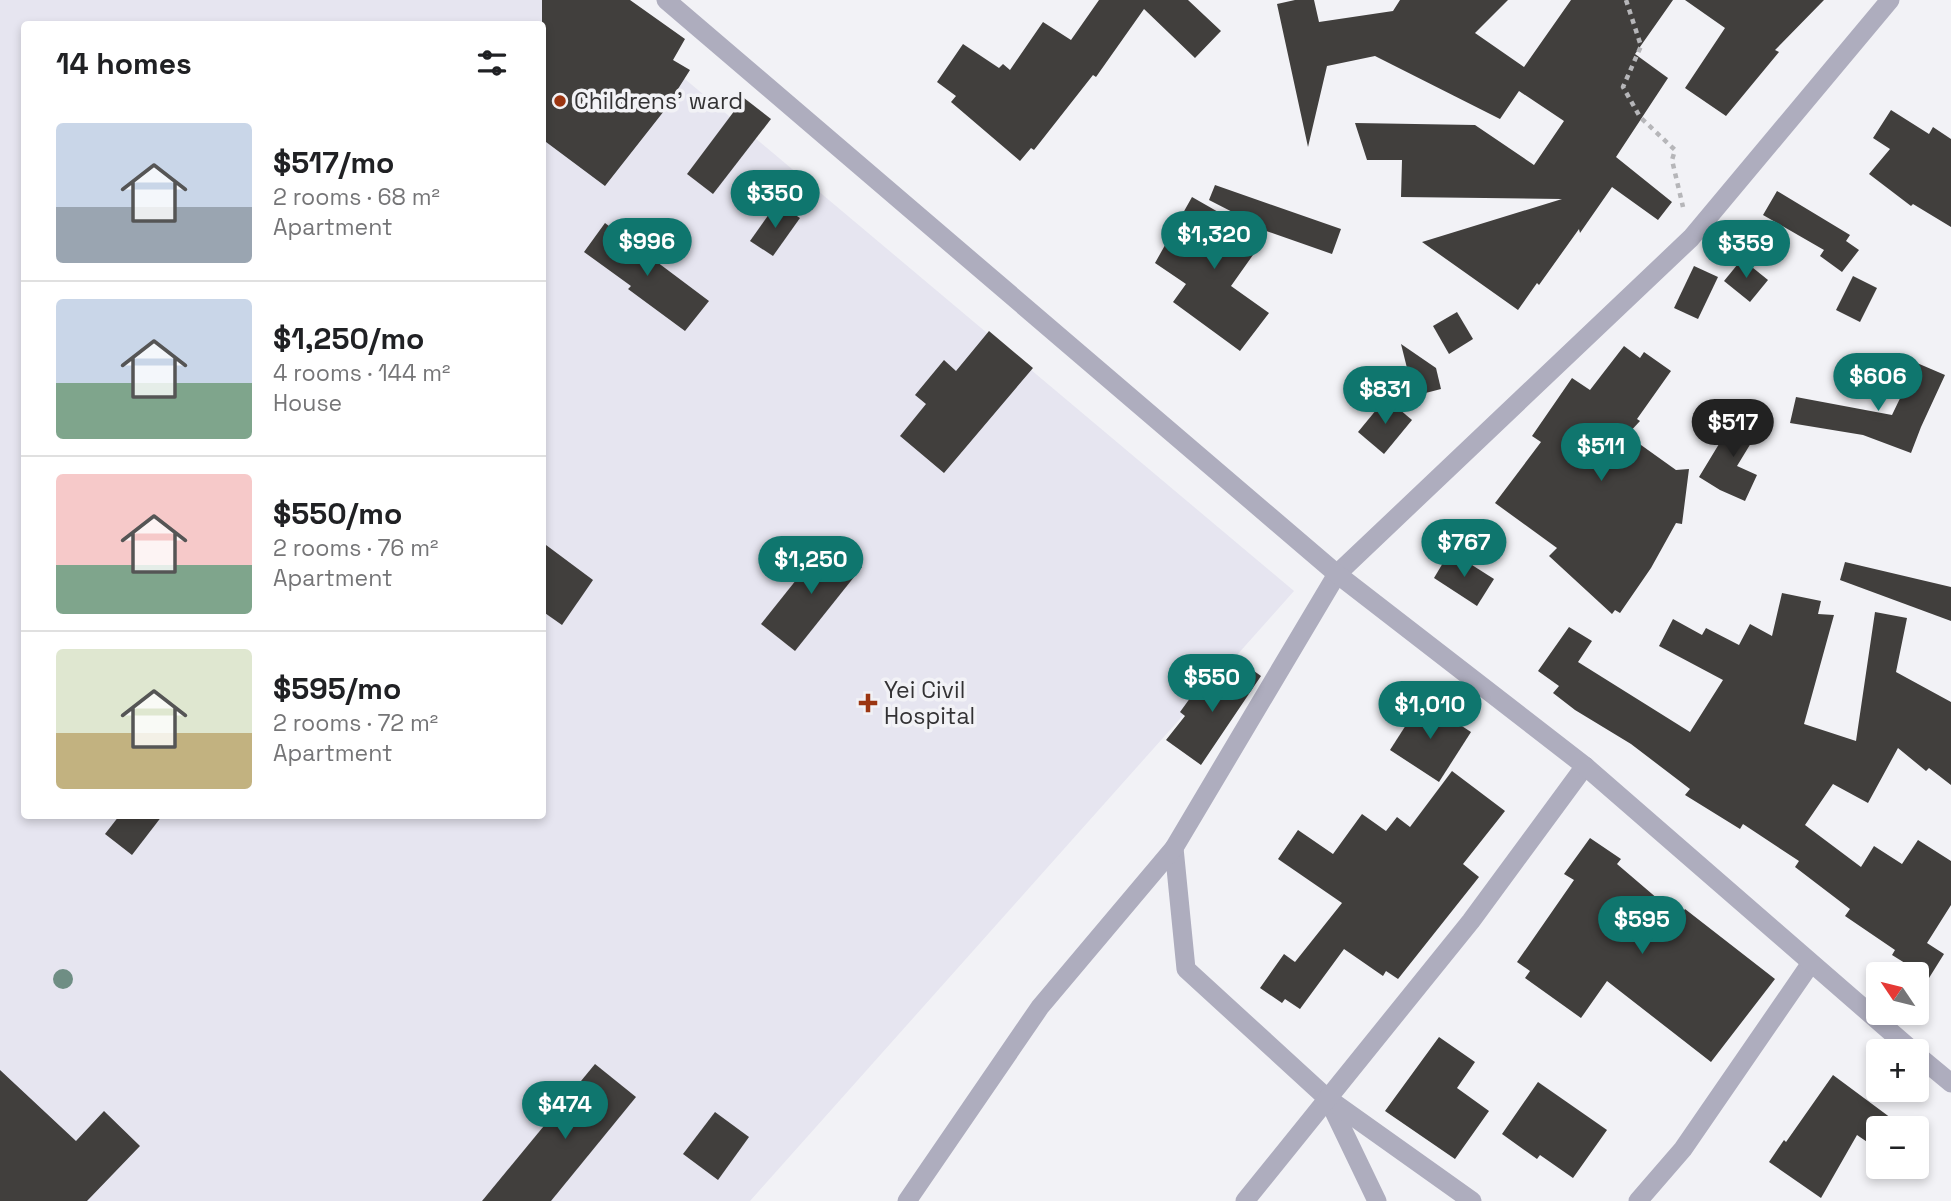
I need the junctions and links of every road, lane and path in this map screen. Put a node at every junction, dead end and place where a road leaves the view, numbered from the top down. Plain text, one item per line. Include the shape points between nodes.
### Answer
1 (666, 0) edge
2 (1626, 0) edge
3 (1890, 0) edge
4 (1690, 238) junction
5 (1337, 574) junction
6 (1585, 766) junction
7 (1174, 848) junction
8 (1811, 963) junction
9 (1899, 1039) edge
10 (1929, 1065) edge
11 (1951, 1083) edge
12 (1328, 1099) junction
13 (907, 1201) edge
14 (1245, 1201) edge
15 (1377, 1201) edge
16 (1472, 1201) edge
17 (1638, 1201) edge

1 - 5 street
2 - 4 path via 1641,46 1623,87 1640,117 1675,150 1672,160
3 - 4 street
4 - 5 street
5 - 6 street
5 - 7 street
6 - 8 street
6 - 12 street via 1471,921
7 - 12 street via 1186,969
7 - 13 street via 1040,1007
8 - 9 street
8 - 17 street via 1683,1149
10 - 11 street
12 - 14 street
12 - 15 street
12 - 16 street

